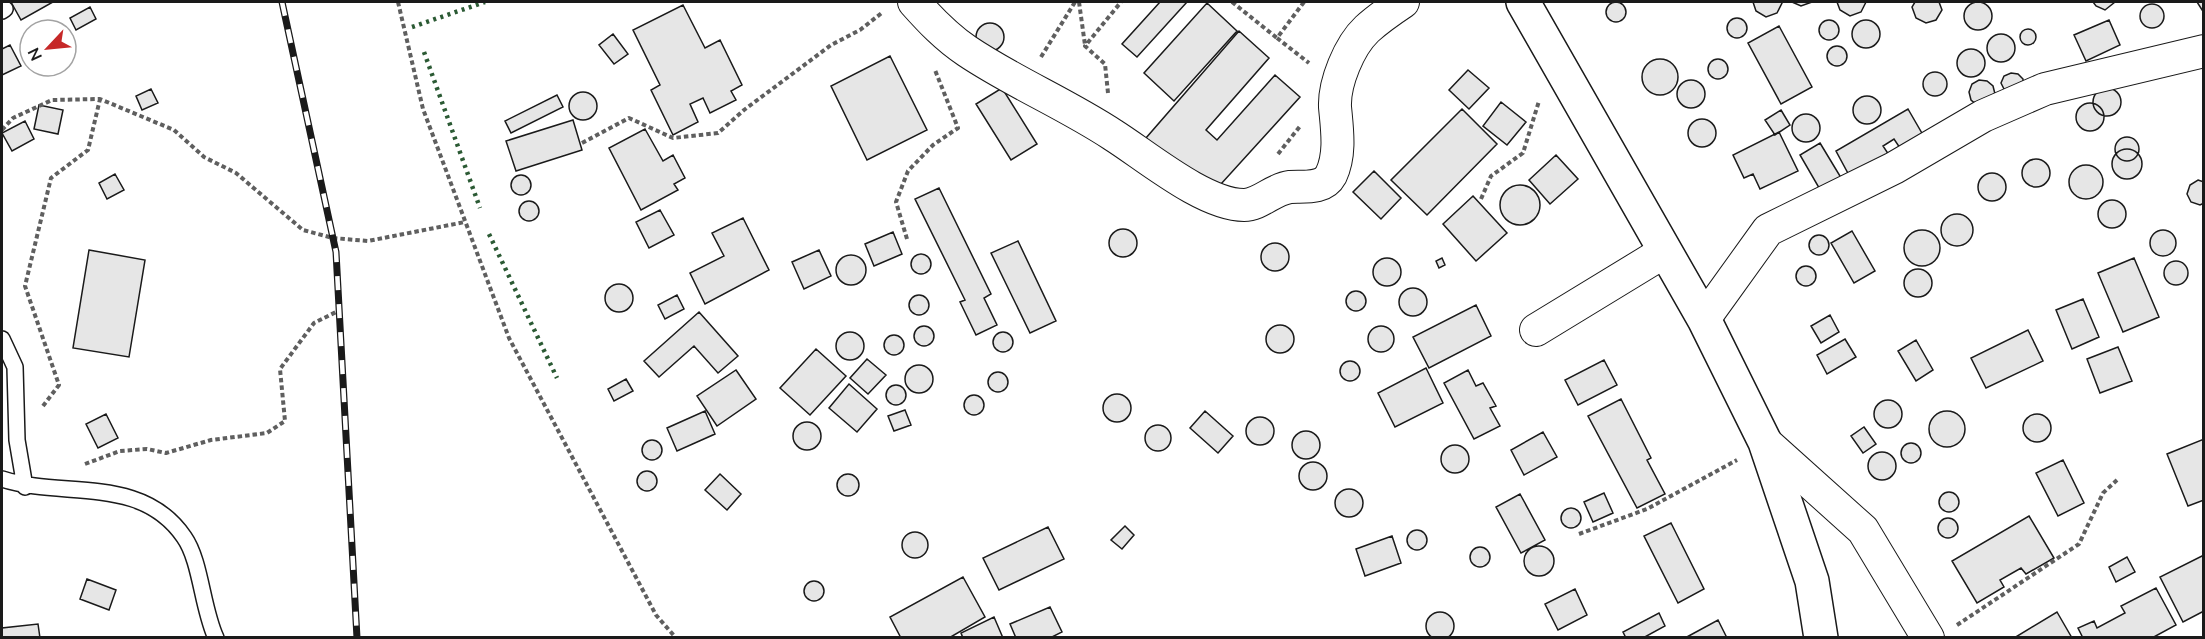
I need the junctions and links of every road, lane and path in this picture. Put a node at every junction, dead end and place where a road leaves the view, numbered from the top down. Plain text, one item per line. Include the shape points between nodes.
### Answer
1 (398, 2) edge
2 (1077, 2) edge
3 (1121, 2) edge
4 (1232, 2) edge
5 (1304, 2) edge
6 (1403, 2) edge
7 (1523, 2) edge
8 (900, 5) edge
9 (1277, 38) junction
10 (1085, 46) junction
11 (2204, 51) edge
12 (1312, 65) dead end
13 (934, 67) dead end
14 (1023, 83) junction
15 (1538, 93) dead end
16 (100, 99) junction
17 (1304, 122) dead end
18 (2, 130) edge
19 (1113, 135) junction
20 (582, 143) dead end
21 (1272, 160) dead end
22 (1481, 199) dead end
23 (465, 222) junction
24 (907, 239) dead end
25 (1664, 252) junction
26 (339, 310) dead end
27 (1704, 319) junction
28 (1536, 330) dead end
29 (2, 339) edge
30 (16, 440) junction
31 (1765, 442) junction
32 (78, 467) dead end
33 (2, 479) edge
34 (2117, 480) dead end
35 (25, 487) junction
36 (1579, 534) dead end
37 (1938, 634) edge
38 (216, 638) edge
39 (676, 638) edge
40 (1821, 638) edge

1 - 23 path via 423,109
2 - 10 path
2 - 14 path
3 - 10 path
4 - 9 path
5 - 9 path
6 - 19 street via 1365,30 1347,60 1335,106 1337,150 1330,176 1319,185 1282,188 1244,205 1233,203 1182,181
7 - 25 street
8 - 14 street via 933,23 966,51
8 - 20 path via 831,45 718,133 673,138 629,118
9 - 12 path
10 - 19 path via 1105,64
11 - 27 street via 2045,88 1983,116 1894,168 1768,230
13 - 24 path via 958,128 933,145 908,171 896,202
14 - 19 street
15 - 22 path via 1539,104 1523,153 1491,176
16 - 18 path via 52,100 13,118
16 - 23 path via 174,130 204,157 236,172 303,230 368,241
16 - 30 path via 88,150 51,178 37,231 25,286 59,385
17 - 21 path
23 - 39 path via 509,338 656,615
25 - 27 street
25 - 28 street
26 - 32 path via 314,323 280,369 285,421 267,433 212,440 166,453 147,449 120,451
27 - 31 street
29 - 30 lane via 15,367
30 - 35 lane
31 - 36 path via 1716,474 1647,508
31 - 37 street via 1863,530
31 - 40 street via 1812,581
33 - 35 lane
34 - 37 path via 2103,493 2079,544
35 - 38 lane via 102,490 135,498 166,518 185,537

